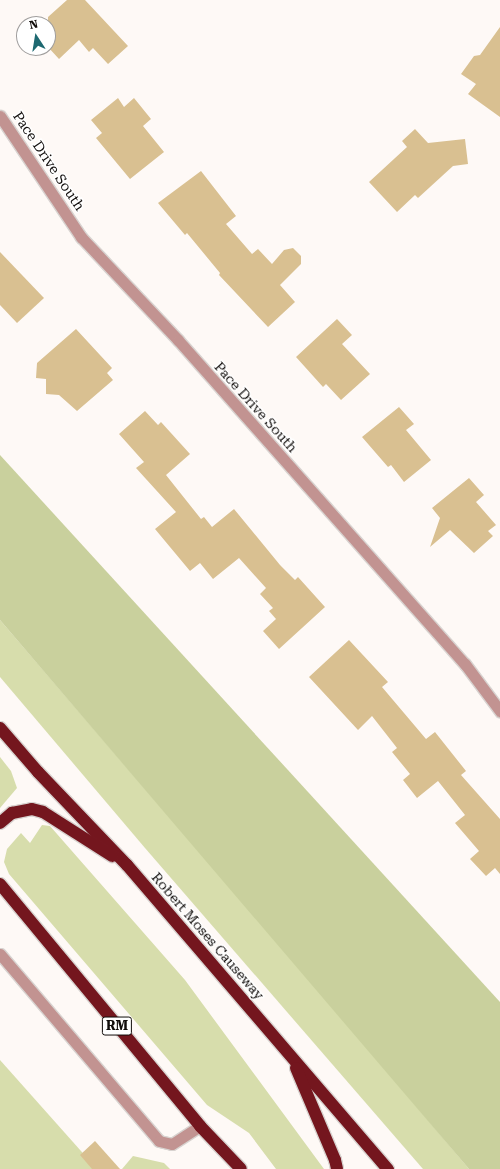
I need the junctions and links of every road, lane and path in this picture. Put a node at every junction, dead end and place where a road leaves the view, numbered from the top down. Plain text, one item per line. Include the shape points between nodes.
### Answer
1 (0, 116) edge
2 (500, 710) edge
3 (0, 728) edge
4 (0, 823) edge
5 (127, 865) junction
6 (0, 884) edge
7 (0, 954) edge
8 (291, 1057) junction
9 (200, 1126) junction
10 (241, 1169) edge
11 (337, 1169) edge
12 (388, 1169) edge

1 - 2 street, Pace Drive South via 81,236 188,352 460,658
3 - 5 highway, Robert Moses Causeway via 38,772
4 - 5 highway via 21,809 43,812
5 - 8 highway, Robert Moses Causeway
6 - 9 highway, RM
7 - 9 street via 159,1140 172,1144
8 - 11 highway
8 - 12 highway, Robert Moses Causeway
9 - 10 highway, RM

